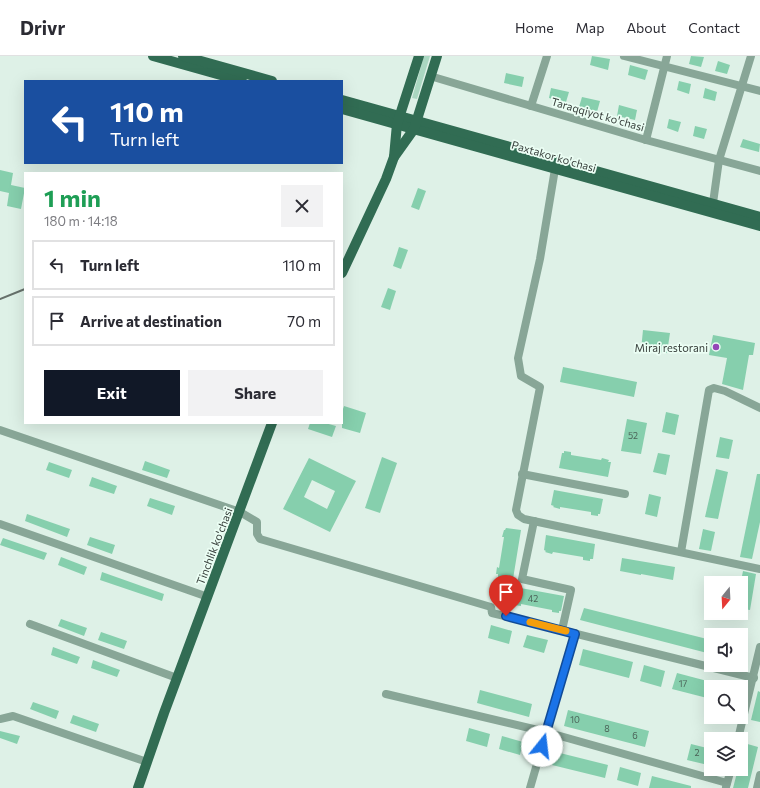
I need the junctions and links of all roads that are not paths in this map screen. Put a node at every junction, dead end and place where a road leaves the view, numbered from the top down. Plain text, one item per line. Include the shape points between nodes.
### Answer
1 (153, 56) edge
2 (183, 56) edge
3 (419, 56) edge
4 (437, 56) edge
5 (547, 56) edge
6 (624, 56) edge
7 (667, 56) edge
8 (751, 56) edge
9 (665, 66) junction
10 (430, 76) junction
11 (238, 80) edge
12 (268, 80) edge
13 (742, 86) junction
14 (760, 91) edge
15 (343, 100) edge
16 (531, 106) junction
17 (343, 109) edge
18 (398, 120) junction
19 (415, 125) junction
20 (646, 140) junction
21 (394, 157) junction
22 (719, 160) junction
23 (555, 169) junction
24 (760, 171) edge
25 (713, 203) junction
26 (760, 216) edge
27 (760, 226) edge
28 (343, 271) edge
29 (760, 408) edge
30 (272, 424) edge
31 (0, 430) edge
32 (522, 474) junction
33 (624, 494) dead end
34 (240, 512) junction
35 (534, 521) junction
36 (0, 524) edge
37 (681, 552) junction
38 (760, 569) edge
39 (208, 597) junction
40 (30, 624) dead end
41 (562, 630) junction
42 (575, 634) junction
43 (760, 647) edge
44 (758, 664) edge
45 (177, 678) junction
46 (754, 678) junction
47 (386, 694) dead end
48 (0, 719) edge
49 (546, 732) junction
50 (740, 732) edge
51 (147, 762) junction
52 (760, 775) edge
53 (729, 776) edge
54 (727, 786) edge
55 (138, 788) edge
56 (530, 788) edge
57 (757, 788) edge

1 - 11 main road
2 - 12 main road
3 - 18 main road
4 - 10 main road
5 - 16 street
6 - 9 street
7 - 9 street
8 - 13 street
9 - 13 street
9 - 20 street
10 - 16 street, Taraqqiyot ko'chasi
10 - 19 main road
13 - 14 street
13 - 22 street
15 - 18 main road, Paxtakor ko'chasi
16 - 20 street, Taraqqiyot ko'chasi
17 - 18 main road, Paxtakor ko'chasi
18 - 19 main road, Paxtakor ko'chasi
18 - 21 main road
19 - 21 main road
19 - 23 main road, Paxtakor ko'chasi
19 - 25 main road, Paxtakor ko'chasi
20 - 22 street, Taraqqiyot ko'chasi
21 - 28 main road
22 - 24 street, Taraqqiyot ko'chasi
22 - 25 street
23 - 27 main road, Paxtakor ko'chasi
23 - 32 street via 540,260 518,358 521,376 540,387
25 - 26 main road, Paxtakor ko'chasi
29 - 37 street via 725,391 714,388 709,390
30 - 34 main road, Tinchlik ko'chasi
31 - 34 street
32 - 33 street
32 - 35 street via 516,510 518,516
34 - 39 main road, Tinchlik ko'chasi
34 - 41 street via 256,522 260,539 491,607 492,613
35 - 37 street
35 - 41 street via 522,579 571,590
36 - 39 street
37 - 38 street
39 - 45 main road, Tinchlik ko'chasi
40 - 45 street
41 - 42 street
42 - 46 street
42 - 49 street
43 - 44 street
44 - 46 street
45 - 51 main road, Tinchlik ko'chasi
46 - 50 street
47 - 49 street
48 - 51 street via 13,716
49 - 54 street
49 - 56 street
51 - 55 main road, Tinchlik ko'chasi
52 - 57 street
53 - 54 street

